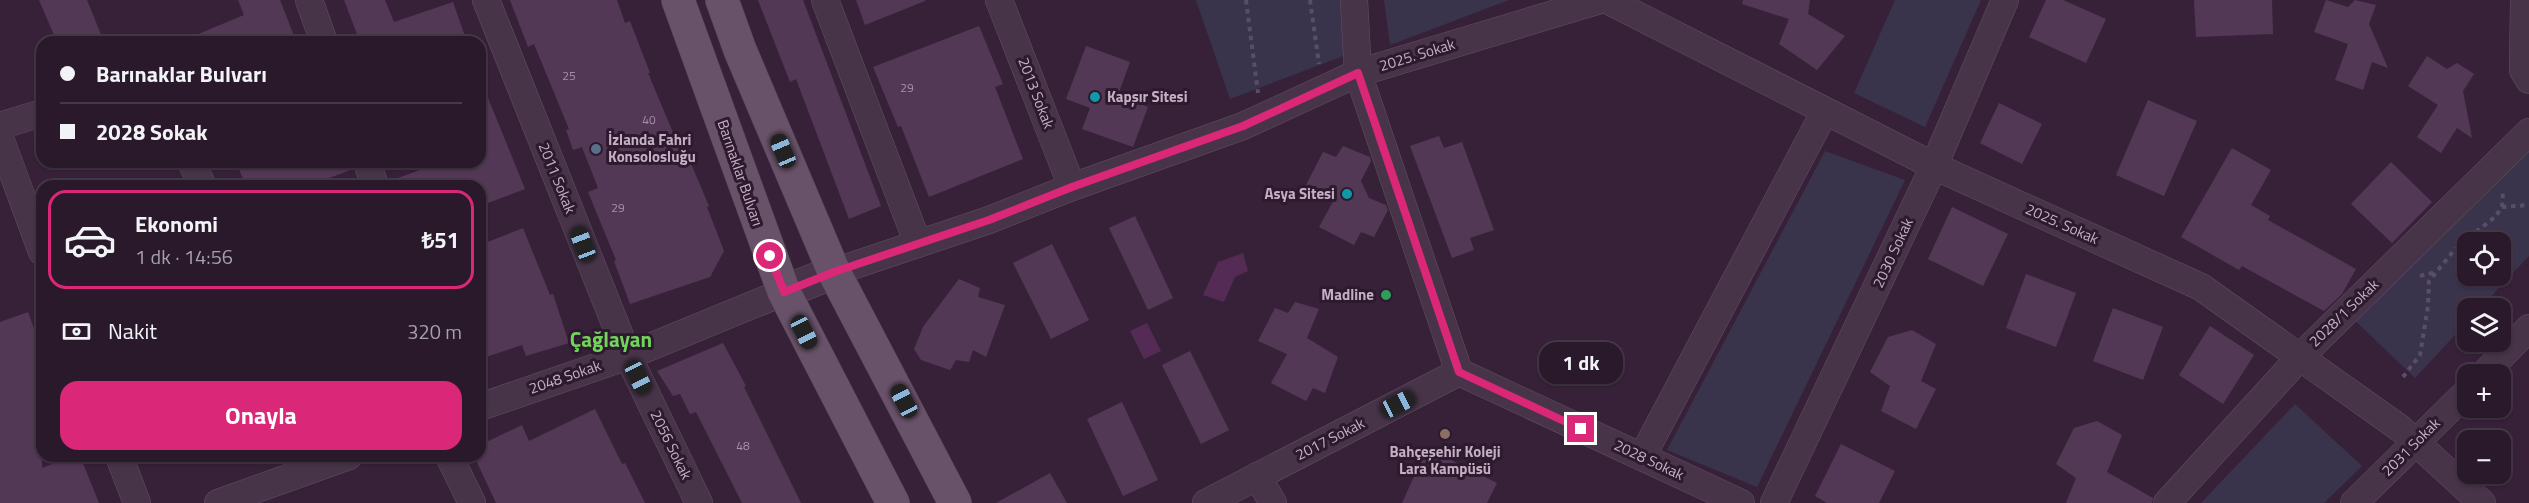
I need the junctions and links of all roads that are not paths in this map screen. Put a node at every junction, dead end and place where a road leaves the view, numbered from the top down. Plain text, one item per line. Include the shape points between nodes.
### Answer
1 (309, 0) edge
2 (486, 0) edge
3 (678, 0) edge
4 (722, 0) edge
5 (825, 0) edge
6 (999, 0) edge
7 (1354, 0) edge
8 (1600, 0) edge
9 (1607, 0) edge
10 (2005, 0) edge
11 (2524, 0) edge
12 (322, 36) edge
13 (1358, 73) junction
14 (2529, 80) edge
15 (1825, 111) junction
16 (36, 115) edge
17 (0, 126) edge
18 (0, 138) edge
19 (2523, 138) edge
20 (1934, 166) junction
21 (1072, 187) junction
22 (36, 236) edge
23 (918, 244) junction
24 (834, 272) junction
25 (784, 292) junction
26 (2529, 328) edge
27 (627, 356) junction
28 (2300, 357) junction
29 (2494, 364) edge
30 (1459, 372) junction
31 (2457, 402) edge
32 (486, 405) edge
33 (2416, 443) junction
34 (1642, 457) junction
35 (121, 462) edge
36 (453, 462) edge
37 (306, 464) edge
38 (1257, 477) junction
39 (233, 501) edge
40 (137, 503) edge
41 (472, 503) edge
42 (699, 503) edge
43 (893, 503) edge
44 (955, 503) edge
45 (1206, 503) edge
46 (1273, 503) edge
47 (1741, 503) edge
48 (1774, 503) edge
49 (2167, 503) edge
50 (2354, 503) edge
51 (2482, 503) edge

1 - 12 street
2 - 27 street, 2011 Sokak
3 - 25 main road, Barınaklar Bulvarı
4 - 24 main road
5 - 23 street
6 - 21 street, 2013 Sokak
7 - 13 street
8 - 13 street, 2025. Sokak
9 - 15 street, 2025. Sokak
10 - 20 street, 2030 Sokak
11 - 14 street via 2523,70
13 - 21 street, 2025. Sokak via 1261,117
13 - 30 street
15 - 20 street, 2025. Sokak
15 - 34 street
16 - 17 street
18 - 22 street
19 - 28 street, 2028/1 Sokak
20 - 28 street, 2025. Sokak via 2201,286
20 - 48 street, 2030 Sokak
21 - 23 street, 2025. Sokak
23 - 24 street, 2025. Sokak
24 - 25 street
24 - 44 main road
25 - 27 street, 2048 Sokak
25 - 43 main road, Barınaklar Bulvarı
26 - 29 street
27 - 32 street, 2048 Sokak
27 - 42 street, 2056 Sokak
28 - 33 street, 2025. Sokak
28 - 49 street, 2028/1 Sokak
30 - 34 street, 2028 Sokak
30 - 38 street, 2017 Sokak
31 - 33 street, 2031 Sokak
33 - 50 street, 2031 Sokak
33 - 51 street, 2025. Sokak
34 - 47 street, 2028 Sokak
35 - 40 street
36 - 41 street
37 - 39 street
38 - 45 street, 2017 Sokak
38 - 46 street

